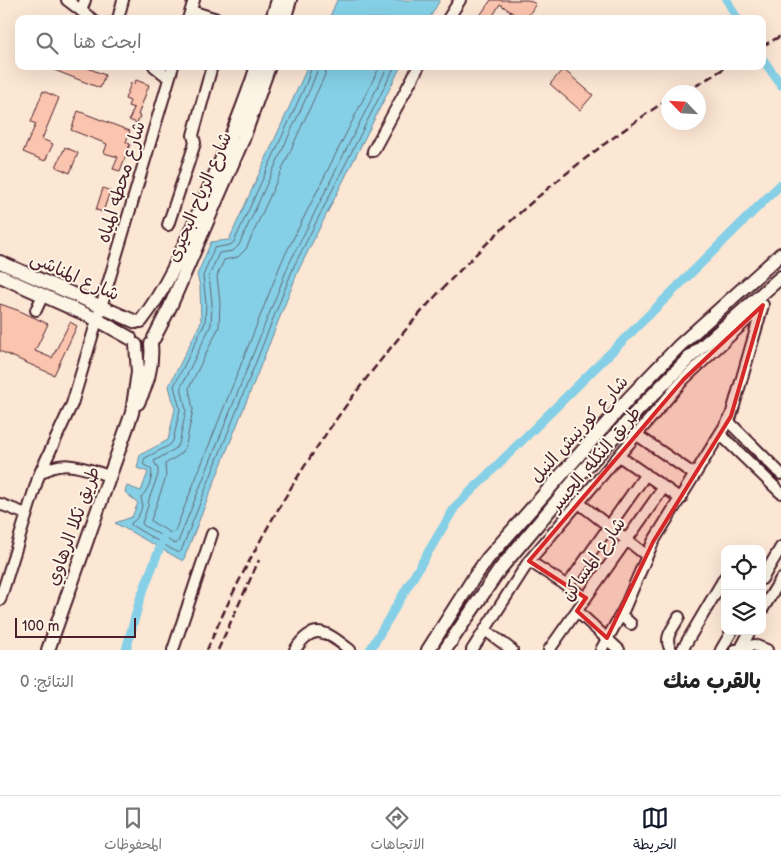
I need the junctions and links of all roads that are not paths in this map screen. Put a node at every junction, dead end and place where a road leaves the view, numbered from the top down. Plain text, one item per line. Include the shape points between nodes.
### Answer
1 (67, 0) edge
2 (85, 0) edge
3 (123, 0) edge
4 (194, 0) edge
5 (278, 0) edge
6 (290, 0) edge
7 (460, 0) edge
8 (82, 11) junction
9 (87, 15) edge
10 (119, 15) edge
11 (189, 15) edge
12 (273, 15) edge
13 (285, 15) edge
14 (451, 15) edge
15 (159, 70) edge
16 (172, 70) edge
17 (211, 70) edge
18 (256, 70) edge
19 (268, 70) edge
20 (417, 70) edge
21 (169, 78) junction
22 (373, 151) dead end
23 (168, 224) dead end
24 (781, 254) edge
25 (0, 262) edge
26 (0, 276) edge
27 (781, 277) edge
28 (771, 286) junction
29 (43, 295) junction
30 (157, 300) junction
31 (763, 305) junction
32 (170, 307) junction
33 (36, 310) dead end
34 (98, 313) junction
35 (138, 322) junction
36 (153, 341) junction
37 (133, 342) junction
38 (132, 413) junction
39 (728, 421) junction
40 (720, 434) junction
41 (636, 435) junction
42 (619, 456) junction
43 (646, 474) junction
44 (696, 474) junction
45 (781, 474) edge
46 (39, 475) junction
47 (110, 476) junction
48 (664, 487) junction
49 (781, 493) edge
50 (681, 499) junction
51 (578, 503) junction
52 (0, 504) edge
53 (26, 514) junction
54 (608, 526) junction
55 (212, 534) dead end
56 (626, 540) junction
57 (781, 547) edge
58 (646, 555) junction
59 (529, 561) junction
60 (766, 572) edge
61 (781, 579) edge
62 (721, 584) edge
63 (567, 586) junction
64 (1, 597) edge
65 (586, 598) junction
66 (766, 603) edge
67 (577, 611) junction
68 (621, 615) junction
69 (679, 617) dead end
70 (631, 624) dead end
71 (485, 630) junction
72 (729, 635) edge
73 (748, 635) edge
74 (607, 638) junction
75 (741, 649) edge
76 (48, 650) edge
77 (173, 650) edge
78 (295, 650) edge
79 (350, 650) edge
80 (428, 650) edge
81 (445, 650) edge
82 (472, 650) edge
83 (512, 650) edge
84 (549, 650) edge
85 (601, 650) edge
86 (619, 650) edge
87 (671, 650) edge
88 (682, 650) edge
89 (720, 650) edge
90 (767, 650) edge

1 - 8 street
2 - 8 street
3 - 10 street
4 - 11 street
5 - 12 main road
6 - 13 main road
7 - 14 street
8 - 9 street
15 - 21 street
16 - 21 street, شارع محطه المياه
17 - 23 street via 193,135 195,143
18 - 30 main road, شارع الرياح البحيرى via 233,135 176,265
19 - 32 main road, شارع الرياح البحيرى via 246,132
20 - 22 street
21 - 34 street, شارع محطه المياه
24 - 80 main road, شارع كورنيش النيل via 695,330 629,398 488,558
25 - 34 main road, شارع المناشى
26 - 29 main road, شارع المناشى
27 - 28 main road, شارع كورنيش النيل
28 - 31 street
28 - 81 main road, شارع كورنيش النيل via 689,358 579,475 500,569
29 - 33 street
29 - 34 main road, شارع المناشى
30 - 32 main road
30 - 35 main road, شارع الرياح البحيرى
31 - 39 street
31 - 41 street, طريق النكله, الجسر via 684,379
32 - 36 main road, شارع الرياح البحيرى
34 - 35 main road, شارع المناشى
34 - 37 main road, شارع المناشى
34 - 46 street, شارع محطه المياه via 72,404
35 - 36 main road via 146,321 154,328
35 - 37 main road via 130,329
36 - 37 main road via 144,347
36 - 38 main road, طريق نكلا الرهاوي via 149,375
37 - 38 main road, طريق نكلا الرهاوي via 138,358
38 - 47 main road, طريق نكلا الرهاوي
39 - 40 street
39 - 45 street
40 - 44 street
40 - 49 street
41 - 42 street, طريق النكله, الجسر
41 - 44 street
42 - 43 street
42 - 51 street, طريق النكله, الجسر
43 - 48 street
43 - 54 street
44 - 50 street
46 - 47 street via 56,465 65,464
46 - 53 street, شارع محطه المياه
47 - 76 main road, طريق نكلا الرهاوي
48 - 50 street
48 - 56 street, شارع المساكن
50 - 58 street
51 - 54 street
51 - 59 street, طريق النكله, الجسر
52 - 53 street
53 - 64 street, شارع محطه المياه
54 - 56 street
54 - 63 street
55 - 77 street
56 - 58 street
56 - 65 street, شارع المساكن
57 - 60 street
58 - 68 street
59 - 63 street
59 - 71 street, طريق النكله, الجسر
61 - 66 street
62 - 88 street
63 - 65 street
65 - 67 street, شارع المساكن
67 - 74 street
67 - 84 street, شارع المساكن
68 - 70 street
68 - 74 street
69 - 87 street via 667,639
71 - 82 street, طريق النكله, الجسر
71 - 83 street
72 - 89 street
73 - 75 street
74 - 85 street
74 - 86 street
75 - 90 street via 757,645
78 - 79 street via 310,633 320,631

